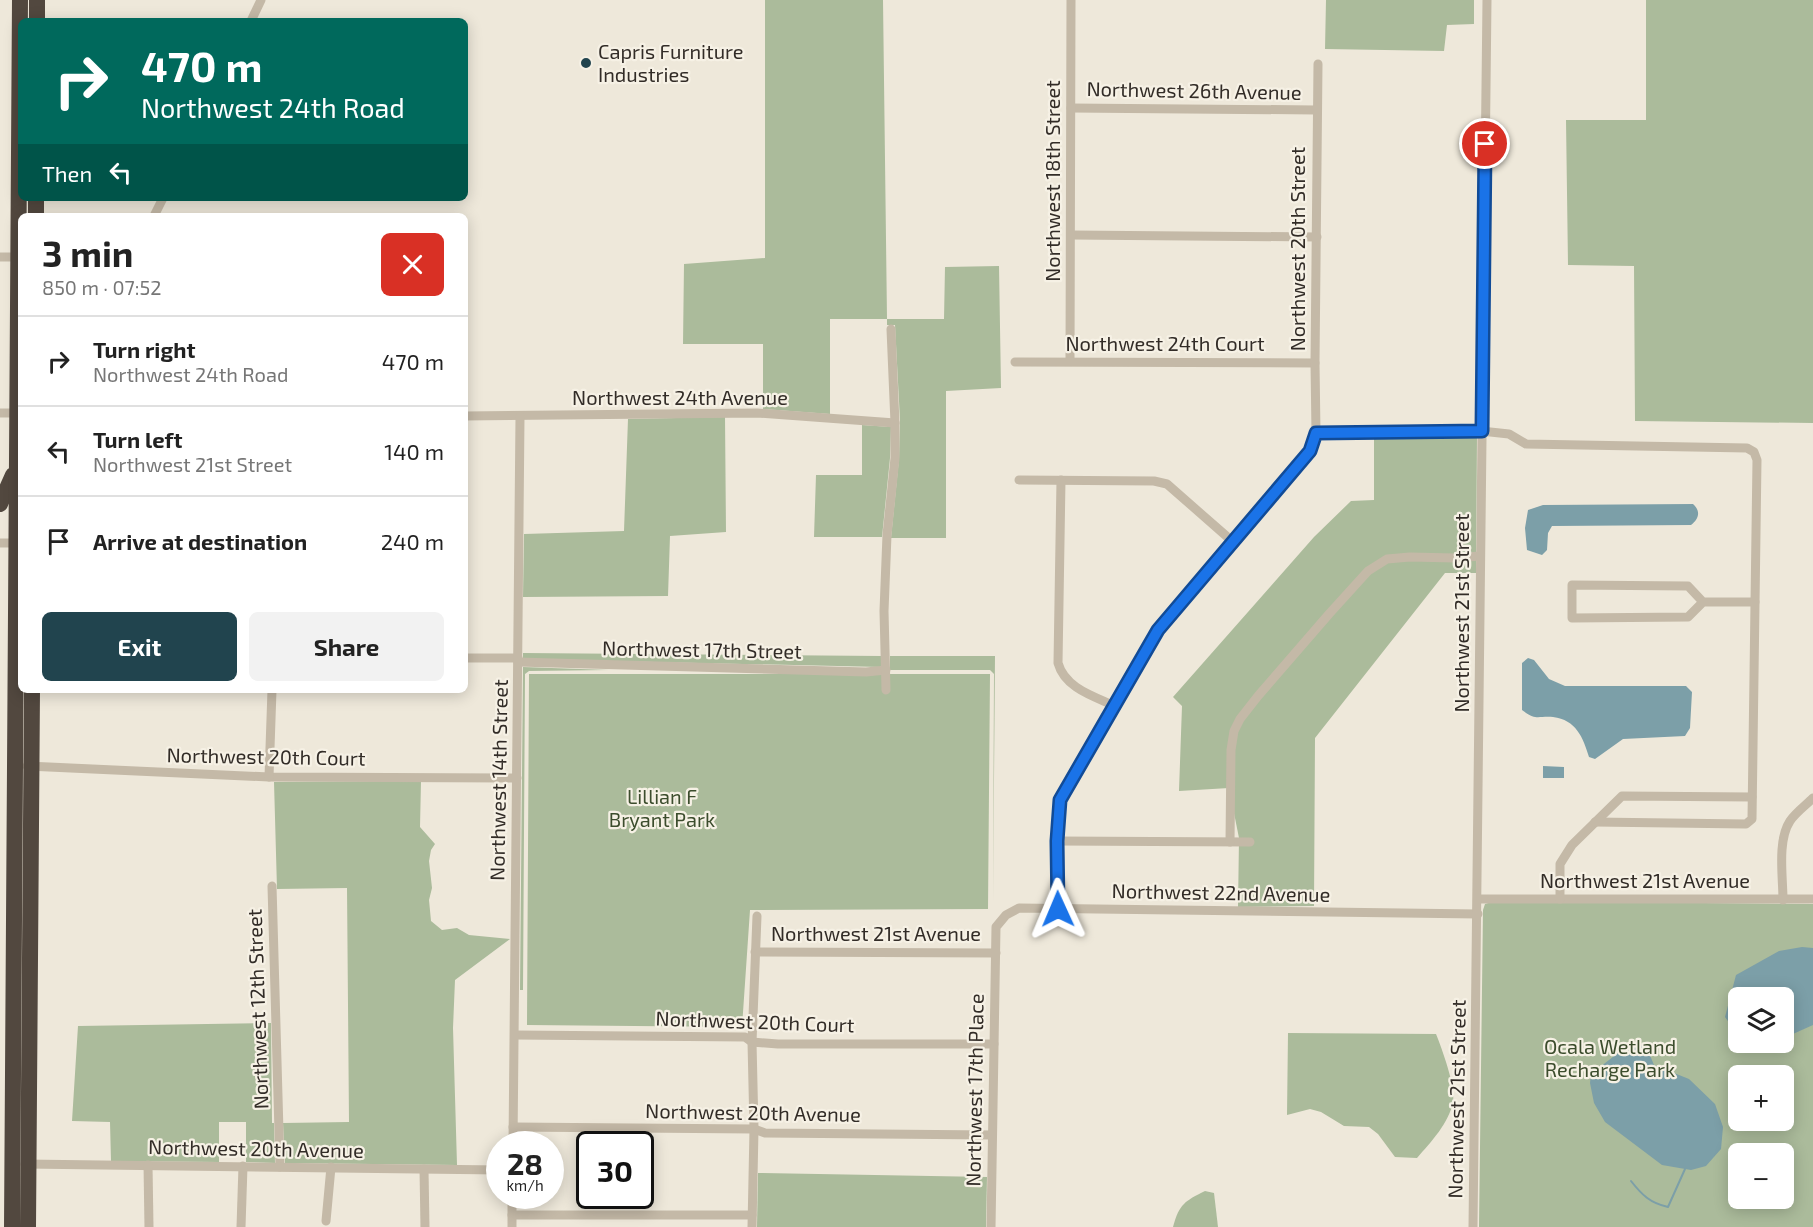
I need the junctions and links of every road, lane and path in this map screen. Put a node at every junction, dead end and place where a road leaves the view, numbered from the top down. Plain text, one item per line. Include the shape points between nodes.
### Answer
1 (20, 0) edge
2 (37, 0) edge
3 (261, 0) edge
4 (1071, 0) edge
5 (1487, 0) edge
6 (20, 18) edge
7 (37, 18) edge
8 (252, 18) edge
9 (1318, 64) dead end
10 (1071, 108) junction
11 (1316, 110) junction
12 (1071, 235) junction
13 (1317, 237) junction
14 (0, 257) edge
15 (18, 257) edge
16 (18, 302) edge
17 (891, 329) dead end
18 (1070, 361) junction
19 (1015, 362) dead end
20 (1315, 363) junction
21 (13, 413) edge
22 (468, 416) edge
23 (520, 417) junction
24 (895, 423) junction
25 (1482, 431) junction
26 (1316, 433) junction
27 (16, 469) junction
28 (1019, 480) dead end
29 (1061, 480) junction
30 (0, 504) edge
31 (1232, 542) junction
32 (8, 543) edge
33 (1480, 555) junction
34 (1703, 602) junction
35 (1755, 602) junction
36 (18, 654) edge
37 (468, 658) edge
38 (518, 661) junction
39 (886, 670) junction
40 (886, 690) dead end
41 (20, 693) edge
42 (32, 693) edge
43 (272, 693) edge
44 (1114, 706) junction
45 (23, 766) junction
46 (269, 777) junction
47 (517, 778) junction
48 (1752, 797) junction
49 (1813, 798) edge
50 (1595, 822) junction
51 (1057, 841) junction
52 (1230, 842) junction
53 (1250, 842) dead end
54 (272, 886) dead end
55 (1478, 899) junction
56 (1560, 899) junction
57 (1813, 899) edge
58 (1783, 900) junction
59 (1058, 909) junction
60 (1478, 914) junction
61 (757, 916) dead end
62 (14, 936) junction
63 (755, 952) junction
64 (996, 953) junction
65 (30, 961) junction
66 (515, 1035) junction
67 (752, 1042) junction
68 (994, 1044) junction
69 (513, 1127) junction
70 (754, 1129) junction
71 (513, 1131) edge
72 (992, 1135) junction
73 (20, 1164) junction
74 (148, 1165) junction
75 (243, 1166) junction
76 (280, 1167) junction
77 (331, 1167) junction
78 (424, 1169) junction
79 (486, 1170) edge
80 (512, 1209) edge
81 (512, 1215) junction
82 (752, 1215) junction
83 (326, 1221) dead end
84 (12, 1227) edge
85 (28, 1227) edge
86 (148, 1227) edge
87 (241, 1227) edge
88 (425, 1227) edge
89 (512, 1227) edge
90 (752, 1227) edge
91 (991, 1227) edge
92 (1473, 1227) edge

1 - 6 highway
2 - 7 highway
3 - 8 street
4 - 10 street, Northwest 18th Street
5 - 25 street, Northwest 21st Street
9 - 11 street, Northwest 20th Street
10 - 11 street, Northwest 26th Avenue
10 - 12 street, Northwest 18th Street
11 - 13 street, Northwest 20th Street
12 - 13 street
12 - 18 street, Northwest 18th Street
13 - 20 street, Northwest 20th Street
14 - 15 street
16 - 21 highway
17 - 24 street
18 - 19 street, Northwest 24th Court
18 - 20 street, Northwest 24th Court
20 - 26 street, Northwest 20th Street
21 - 27 highway
22 - 23 street, Northwest 24th Avenue
23 - 24 street, Northwest 24th Avenue via 757,413
23 - 38 street, Northwest 14th Street
24 - 39 street via 886,535
25 - 26 street
25 - 33 street, Northwest 21st Street
25 - 35 street via 1509,434 1526,444 1747,448 1754,452
26 - 31 street via 1310,451
27 - 30 highway
27 - 32 highway
28 - 29 street
29 - 31 street via 1167,484
29 - 44 street via 1058,663 1061,675 1082,691
31 - 44 street via 1158,630
32 - 36 highway
33 - 52 street via 1387,560 1368,571 1329,614 1234,731
33 - 55 street, Northwest 21st Street
34 - 34 street via 1688,586 1572,585 1572,618 1688,617
34 - 35 street
35 - 48 street
37 - 38 street, Northwest 17th Street
38 - 39 street, Northwest 17th Street
38 - 47 street, Northwest 14th Street
39 - 40 street
41 - 45 highway
42 - 45 highway
43 - 46 street
44 - 51 street via 1060,800
45 - 46 street, Northwest 20th Court
45 - 62 highway
45 - 65 highway
46 - 47 street, Northwest 20th Court
47 - 66 street, Northwest 14th Street
48 - 50 street via 1622,796
48 - 50 street via 1752,819 1746,824
49 - 58 street via 1790,820 1785,831
50 - 56 street via 1560,864
51 - 52 street
51 - 59 street
52 - 53 street
54 - 76 street, Northwest 12th Street
55 - 56 street, Northwest 21st Avenue
55 - 60 street, Northwest 21st Street
56 - 58 street, Northwest 21st Avenue
57 - 58 street, Northwest 21st Avenue
59 - 60 street, Northwest 22nd Avenue
59 - 64 street, Northwest 22nd Avenue via 1019,908 1006,915 996,927
60 - 92 street, Northwest 21st Street
61 - 63 street
62 - 65 highway via 19,951
62 - 73 highway
63 - 64 street, Northwest 21st Avenue
63 - 67 street
64 - 68 street, Northwest 17th Place
65 - 73 highway
66 - 67 street, Northwest 20th Court via 745,1037
66 - 69 street, Northwest 14th Street
67 - 68 street, Northwest 20th Court
67 - 70 street
68 - 72 street, Northwest 17th Place
69 - 70 street, Northwest 20th Avenue
69 - 71 street, Northwest 14th Street
70 - 72 street, Northwest 20th Avenue via 765,1133
70 - 82 street
72 - 91 street, Northwest 17th Place
73 - 74 street, Northwest 20th Avenue
73 - 84 highway
73 - 85 highway
74 - 75 street, Northwest 20th Avenue
74 - 86 street
75 - 76 street, Northwest 20th Avenue
75 - 87 street
76 - 77 street, Northwest 20th Avenue
77 - 78 street, Northwest 20th Avenue
77 - 83 street
78 - 79 street, Northwest 20th Avenue
78 - 88 street
80 - 81 street
81 - 82 street
81 - 89 street
82 - 90 street

